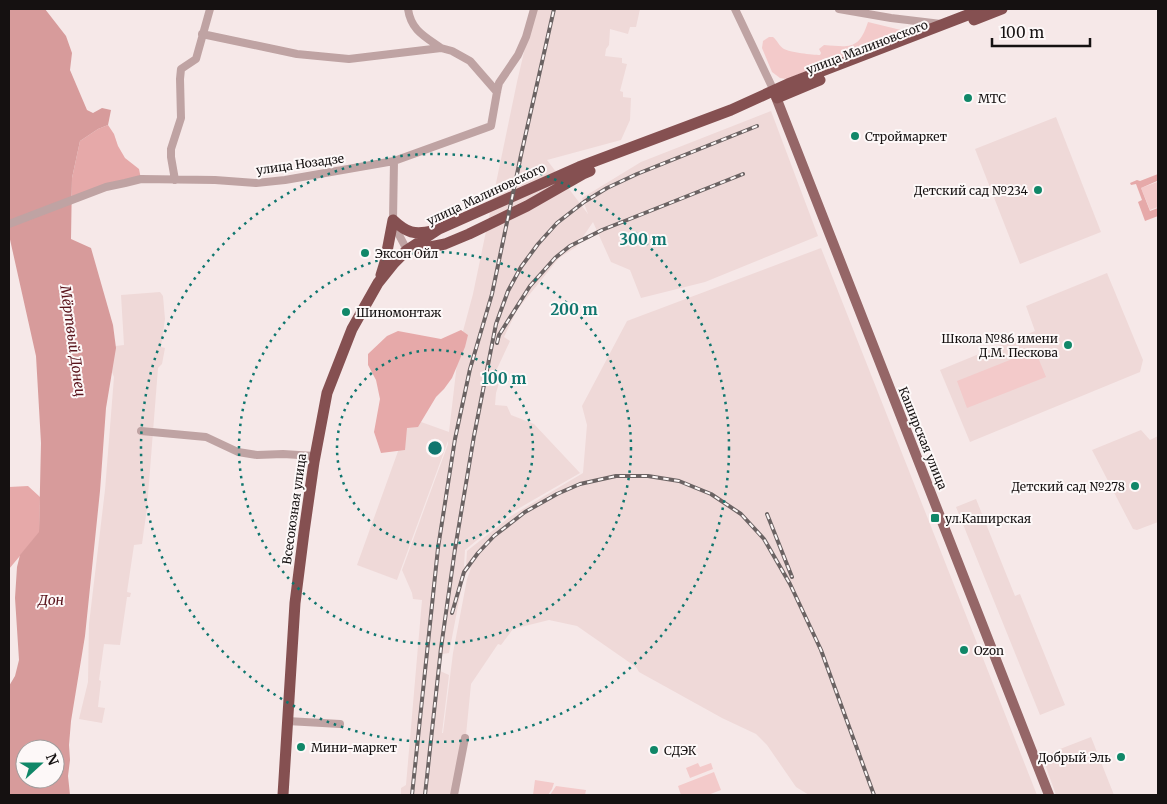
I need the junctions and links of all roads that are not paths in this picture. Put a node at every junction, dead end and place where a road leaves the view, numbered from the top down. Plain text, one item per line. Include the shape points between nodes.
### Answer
1 (210, 9) edge
2 (408, 9) edge
3 (534, 9) edge
4 (735, 9) edge
5 (840, 9) edge
6 (983, 9) edge
7 (1002, 9) edge
8 (943, 24) junction
9 (202, 34) junction
10 (441, 48) junction
11 (497, 92) junction
12 (776, 94) junction
13 (394, 161) junction
14 (175, 180) junction
15 (393, 220) junction
16 (9, 224) edge
17 (440, 229) junction
18 (407, 250) junction
19 (378, 283) junction
20 (141, 431) dead end
21 (315, 456) junction
22 (287, 721) junction
23 (340, 724) dead end
24 (465, 738) dead end
25 (283, 795) edge
26 (454, 795) edge
27 (1049, 795) edge

1 - 9 street
2 - 10 street via 415,28
3 - 11 street via 518,55 499,83
4 - 12 street
5 - 8 street
6 - 8 highway, улица Малиновского
7 - 12 highway, улица Малиновского
8 - 12 highway, улица Малиновского via 788,84
9 - 10 street via 296,54 349,59
9 - 14 street via 196,59 182,68 182,118 171,149
10 - 11 street via 470,61
11 - 13 street, улица Нозадзе via 492,126
12 - 17 highway, улица Малиновского via 579,167
12 - 18 highway, улица Малиновского via 583,174 469,234 445,244
12 - 27 main road, Каширская улица
13 - 14 street, улица Нозадзе via 256,183
13 - 15 street
14 - 16 street, улица Нозадзе via 141,180 106,187
15 - 17 highway via 415,233
15 - 18 street
15 - 19 highway
17 - 18 highway, улица Малиновского
18 - 19 highway, Всесоюзная улица
19 - 21 highway, Всесоюзная улица via 352,328 327,393
20 - 21 street via 206,437 238,452 257,455
21 - 22 highway, Всесоюзная улица via 295,603
22 - 23 street
22 - 25 highway, Всесоюзная улица
24 - 26 street

